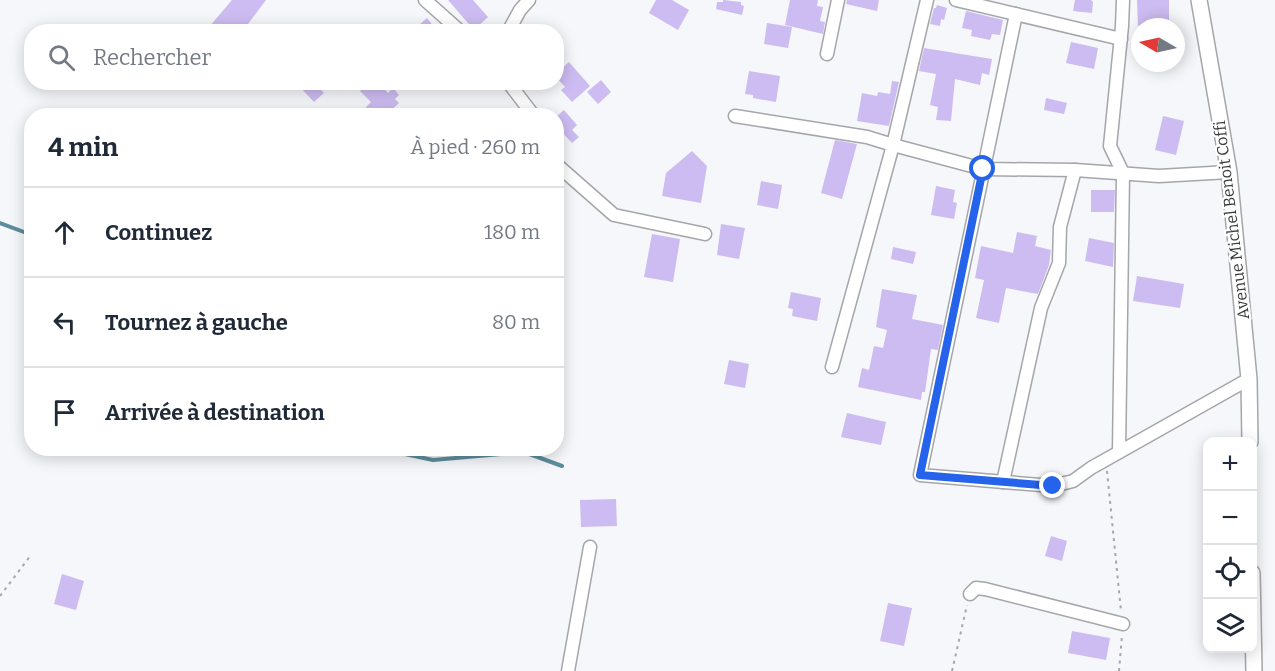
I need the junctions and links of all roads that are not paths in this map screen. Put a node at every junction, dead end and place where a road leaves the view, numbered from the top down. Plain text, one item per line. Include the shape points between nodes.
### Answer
1 (425, 0) edge
2 (528, 0) edge
3 (838, 0) edge
4 (927, 0) edge
5 (1123, 0) edge
6 (1199, 0) edge
7 (963, 1) edge
8 (1016, 14) junction
9 (452, 24) edge
10 (512, 24) edge
11 (1121, 39) junction
12 (827, 54) dead end
13 (514, 90) edge
14 (528, 108) edge
15 (735, 116) dead end
16 (893, 145) junction
17 (983, 169) junction
18 (1075, 170) junction
19 (564, 171) edge
20 (1229, 172) junction
21 (1123, 173) junction
22 (705, 234) dead end
23 (832, 367) dead end
24 (1249, 379) junction
25 (1250, 437) edge
26 (1119, 452) junction
27 (1003, 482) junction
28 (590, 548) dead end
29 (970, 594) road end
30 (1253, 599) edge
31 (1123, 624) road end
32 (568, 671) edge
33 (1254, 671) edge

1 - 9 street
2 - 10 street
3 - 12 street
4 - 16 street
5 - 11 street
6 - 20 street, Avenue Michel Benoit Coffi
7 - 8 street
8 - 11 street
8 - 17 street
11 - 21 street via 1110,146
13 - 14 street
15 - 16 street via 867,136
16 - 17 street
16 - 23 street
17 - 18 street
17 - 27 street via 920,475
18 - 21 street
18 - 27 street via 1060,227 1059,263 1041,308
19 - 22 street via 614,215
20 - 21 street via 1159,176
20 - 24 street, Avenue Michel Benoit Coffi
21 - 26 street
24 - 25 street, Avenue Michel Benoit Coffi
24 - 26 street
26 - 27 street via 1073,481 1053,486
28 - 32 street
29 - 31 street via 976,588 985,589
30 - 33 street

